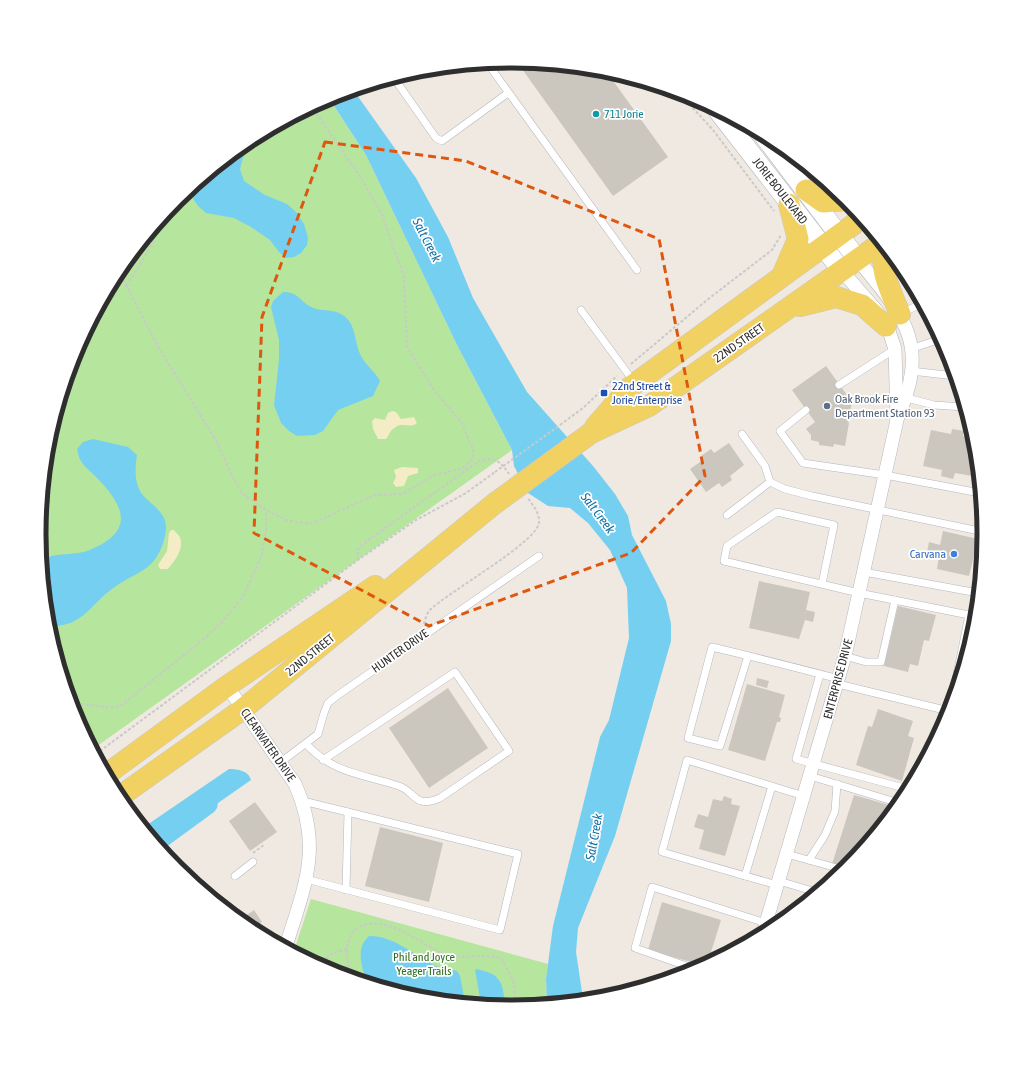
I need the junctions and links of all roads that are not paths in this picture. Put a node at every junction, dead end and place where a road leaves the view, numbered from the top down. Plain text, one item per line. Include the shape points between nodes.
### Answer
1 (491, 69) edge
2 (397, 83) edge
3 (508, 93) junction
4 (725, 121) edge
5 (776, 151) edge
6 (806, 190) junction
7 (836, 201) edge
8 (782, 208) junction
9 (857, 222) edge
10 (832, 240) junction
11 (876, 245) edge
12 (884, 255) edge
13 (850, 265) junction
14 (637, 270) dead end
15 (782, 276) junction
16 (789, 308) junction
17 (919, 309) edge
18 (581, 310) dead end
19 (893, 320) junction
20 (935, 341) edge
21 (913, 348) junction
22 (895, 349) junction
23 (911, 371) junction
24 (949, 375) edge
25 (630, 376) junction
26 (839, 385) dead end
27 (907, 398) junction
28 (959, 407) edge
29 (806, 410) dead end
30 (897, 420) junction
31 (591, 433) junction
32 (742, 434) dead end
33 (885, 475) junction
34 (770, 482) junction
35 (975, 492) edge
36 (494, 504) junction
37 (877, 511) junction
38 (727, 515) dead end
39 (977, 531) edge
40 (539, 556) dead end
41 (864, 572) junction
42 (822, 584) junction
43 (973, 592) edge
44 (859, 593) junction
45 (895, 600) junction
46 (962, 652) edge
47 (748, 656) junction
48 (845, 656) junction
49 (820, 674) junction
50 (838, 681) junction
51 (228, 686) junction
52 (243, 709) junction
53 (943, 709) edge
54 (306, 744) junction
55 (323, 760) junction
56 (281, 762) junction
57 (812, 769) junction
58 (111, 771) edge
59 (837, 784) junction
60 (772, 786) junction
61 (902, 788) edge
62 (124, 793) edge
63 (804, 796) junction
64 (303, 801) junction
65 (893, 801) edge
66 (348, 812) junction
67 (786, 854) junction
68 (809, 860) junction
69 (253, 862) dead end
70 (836, 867) edge
71 (234, 876) dead end
72 (744, 876) junction
73 (306, 879) junction
74 (778, 883) junction
75 (346, 890) junction
76 (810, 891) edge
77 (766, 923) edge
78 (761, 927) edge
79 (287, 941) edge
80 (686, 966) edge

1 - 3 lane
2 - 3 lane via 436,138 442,141
3 - 14 lane
4 - 8 main road, JORIE BOULEVARD
5 - 6 main road, JORIE BOULEVARD
6 - 7 main road via 823,202
6 - 10 main road, JORIE BOULEVARD
8 - 10 main road, JORIE BOULEVARD
8 - 15 main road via 798,239
9 - 10 main road, 22ND STREET
10 - 13 main road, JORIE BOULEVARD
10 - 15 main road, 22ND STREET
11 - 13 main road, 22ND STREET
12 - 19 main road
13 - 16 main road, 22ND STREET
13 - 19 street, ENTERPRISE DRIVE
13 - 19 street, ENTERPRISE DRIVE via 877,311
15 - 25 main road, 22ND STREET
16 - 19 main road via 836,297 862,305
16 - 31 main road, 22ND STREET via 649,406
17 - 19 lane
18 - 25 lane
19 - 21 street, ENTERPRISE DRIVE via 908,331
19 - 22 street, ENTERPRISE DRIVE
20 - 21 lane
21 - 23 street, ENTERPRISE DRIVE
22 - 26 lane
22 - 30 street, ENTERPRISE DRIVE
23 - 24 lane
23 - 27 street, ENTERPRISE DRIVE
25 - 31 main road, 22ND STREET via 629,388
27 - 28 lane via 934,405
27 - 30 street, ENTERPRISE DRIVE
29 - 33 lane via 780,431 803,463
30 - 33 street, ENTERPRISE DRIVE
31 - 36 main road, 22ND STREET, bridge
32 - 34 lane via 765,466
33 - 35 lane
33 - 37 street, ENTERPRISE DRIVE
34 - 37 lane via 785,489
34 - 38 lane
36 - 51 main road, 22ND STREET
36 - 52 main road, 22ND STREET
37 - 39 lane
37 - 41 street, ENTERPRISE DRIVE
40 - 54 lane, HUNTER DRIVE via 338,695 326,708 318,734
41 - 43 lane
41 - 44 street, ENTERPRISE DRIVE
42 - 42 lane via 724,561 727,546 777,512 834,525
42 - 44 lane
44 - 45 lane
44 - 48 street, ENTERPRISE DRIVE
45 - 46 lane via 969,615
45 - 48 lane via 881,662 866,662
47 - 47 lane via 712,647 688,738 720,746
47 - 49 lane
48 - 50 street, ENTERPRISE DRIVE
49 - 50 lane
49 - 57 lane via 796,759
50 - 53 lane
50 - 57 street, ENTERPRISE DRIVE
51 - 52 street, CLEARWATER DRIVE
51 - 58 main road, 22ND STREET
52 - 56 street, CLEARWATER DRIVE
52 - 62 main road, 22ND STREET
54 - 55 lane
54 - 56 lane, HUNTER DRIVE
55 - 55 lane via 358,775 401,787 414,799 432,802 509,751 455,672
56 - 64 street, CLEARWATER DRIVE
57 - 59 lane
57 - 61 lane
57 - 63 street, ENTERPRISE DRIVE
59 - 65 lane
59 - 68 lane via 835,811 825,835
60 - 63 lane
60 - 72 lane
60 - 72 lane via 687,760 662,852
63 - 67 street, ENTERPRISE DRIVE
64 - 66 lane
64 - 73 street, CLEARWATER DRIVE via 311,845
66 - 75 lane
66 - 75 lane via 518,854 500,930
67 - 68 lane
67 - 74 street, ENTERPRISE DRIVE
68 - 70 lane
69 - 71 lane
72 - 74 lane
73 - 75 lane
73 - 79 street, CLEARWATER DRIVE
74 - 76 lane
74 - 77 street, ENTERPRISE DRIVE
78 - 80 lane via 652,887 635,948

